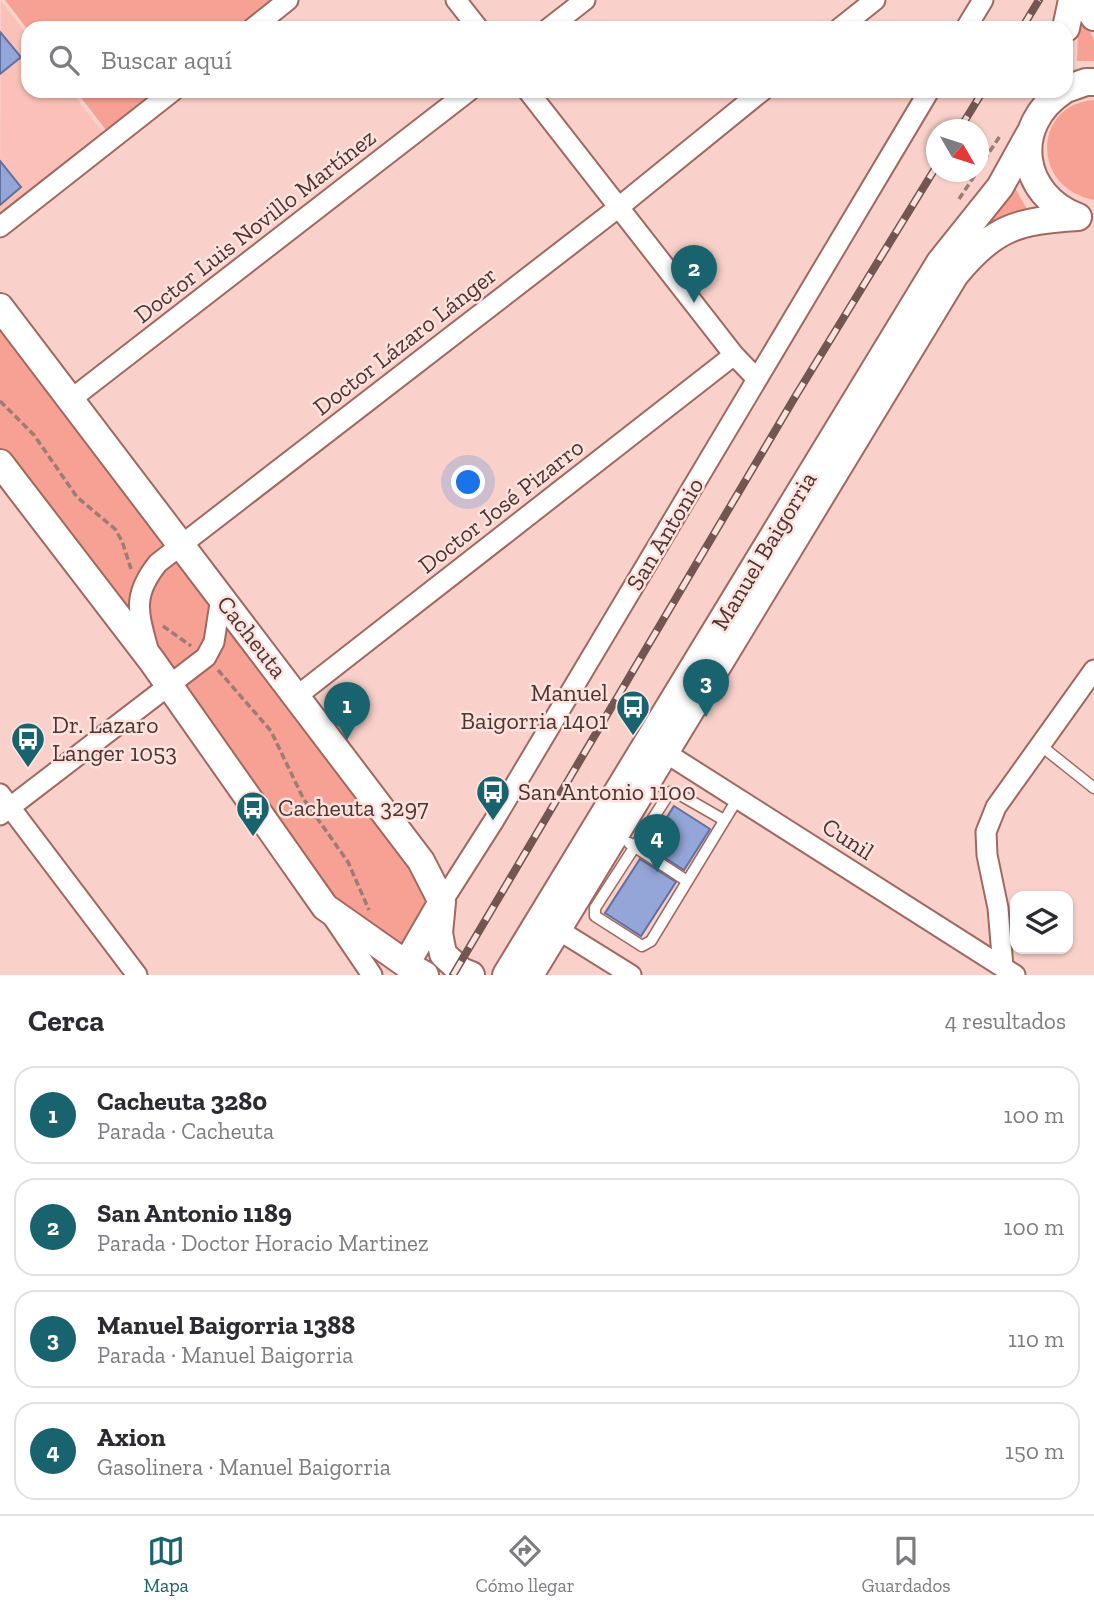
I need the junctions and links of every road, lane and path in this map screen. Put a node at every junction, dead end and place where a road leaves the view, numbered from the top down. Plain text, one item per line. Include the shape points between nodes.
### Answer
1 (288, 0) edge
2 (456, 0) edge
3 (585, 0) edge
4 (875, 0) edge
5 (983, 0) edge
6 (1087, 8) edge
7 (262, 21) edge
8 (472, 21) edge
9 (558, 21) edge
10 (849, 21) edge
11 (970, 21) edge
12 (1073, 21) edge
13 (1094, 82) edge
14 (1073, 88) edge
15 (164, 98) edge
16 (460, 98) edge
17 (533, 98) edge
18 (753, 98) edge
19 (925, 98) edge
20 (1052, 98) edge
21 (1038, 113) edge
22 (619, 207) junction
23 (1086, 218) edge
24 (0, 227) edge
25 (0, 307) edge
26 (734, 355) junction
27 (757, 379) junction
28 (70, 400) junction
29 (0, 463) edge
30 (181, 545) junction
31 (221, 597) junction
32 (152, 662) junction
33 (1094, 670) edge
34 (169, 685) junction
35 (297, 696) junction
36 (1040, 745) junction
37 (666, 753) junction
38 (1094, 788) edge
39 (738, 798) junction
40 (636, 803) junction
41 (3, 805) edge
42 (724, 820) junction
43 (616, 835) junction
44 (598, 864) junction
45 (687, 881) junction
46 (442, 902) junction
47 (325, 907) junction
48 (557, 929) junction
49 (410, 971) edge
50 (1009, 971) edge
51 (137, 975) edge
52 (372, 975) edge
53 (471, 975) edge
54 (506, 975) edge
55 (530, 975) edge
56 (631, 975) edge

1 - 7 street
2 - 8 street
3 - 9 street
4 - 10 street
5 - 11 street
6 - 12 main road
13 - 14 main road
15 - 24 street
16 - 28 street, Doctor Luis Novillo Martínez
17 - 22 street
18 - 22 street, Doctor Lázaro Lánger
19 - 27 street, San Antonio
20 - 21 main road, Manuel Baigorria
21 - 23 main road via 1029,156 1034,178 1051,202
21 - 40 main road, Manuel Baigorria via 1000,187 940,261
22 - 26 street
22 - 30 street, Doctor Lázaro Lánger
23 - 37 main road, Manuel Baigorria via 1043,219 1012,226 983,244 955,275
25 - 28 main road, Cacheuta
26 - 27 street
26 - 35 street, Doctor José Pizarro
27 - 46 street, San Antonio
28 - 30 main road, Cacheuta
29 - 32 main road
30 - 31 main road, Cacheuta
30 - 32 street, Doctor Lázaro Lánger via 158,563 139,596 140,620
31 - 34 street via 211,649
31 - 35 main road, Cacheuta
32 - 34 main road
33 - 36 street
34 - 41 street
34 - 47 main road
35 - 46 main road, Cacheuta via 421,861
36 - 38 lane
36 - 50 street via 996,807 986,832
37 - 39 street, Cunil
37 - 40 main road, Manuel Baigorria
39 - 42 lane
39 - 50 street, Cunil
40 - 42 lane via 677,793
40 - 43 main road, Manuel Baigorria
40 - 43 lane
41 - 51 street
42 - 45 lane
43 - 44 main road, Manuel Baigorria
43 - 44 lane
43 - 45 lane
44 - 45 lane via 595,916 642,946 651,940
44 - 48 main road, Manuel Baigorria
44 - 54 main road, Manuel Baigorria
46 - 49 main road, San Antonio
46 - 53 main road via 439,933 443,954
47 - 49 main road
47 - 52 street
48 - 55 main road, Manuel Baigorria
48 - 56 street

